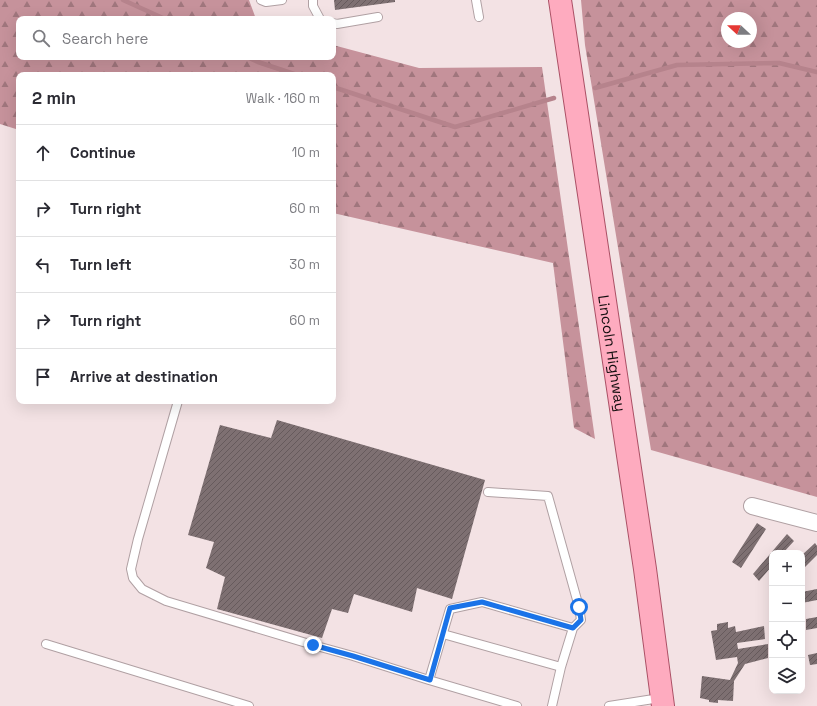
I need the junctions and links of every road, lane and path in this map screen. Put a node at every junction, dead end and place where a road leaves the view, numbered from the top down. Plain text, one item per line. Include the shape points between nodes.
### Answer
1 (261, 0) edge
2 (282, 0) edge
3 (313, 0) edge
4 (476, 0) edge
5 (560, 0) edge
6 (318, 16) edge
7 (479, 16) dead end
8 (378, 17) dead end
9 (336, 24) edge
10 (177, 404) edge
11 (488, 492) dead end
12 (752, 506) dead end
13 (817, 523) edge
14 (573, 628) junction
15 (443, 634) junction
16 (46, 644) dead end
17 (562, 667) junction
18 (430, 680) junction
19 (662, 702) edge
20 (249, 706) edge
21 (517, 706) edge
22 (552, 706) edge
23 (609, 706) edge

1 - 2 lane
3 - 6 lane
4 - 7 lane
5 - 19 main road, Lincoln Highway via 645,570
8 - 9 lane
10 - 18 lane via 131,569 133,578 142,589 166,601
11 - 14 lane via 548,496 579,607 581,620
12 - 13 street
14 - 15 lane via 482,602 450,608
14 - 17 lane
15 - 17 lane
15 - 18 lane
16 - 20 lane
17 - 22 lane
18 - 21 lane
19 - 23 lane

